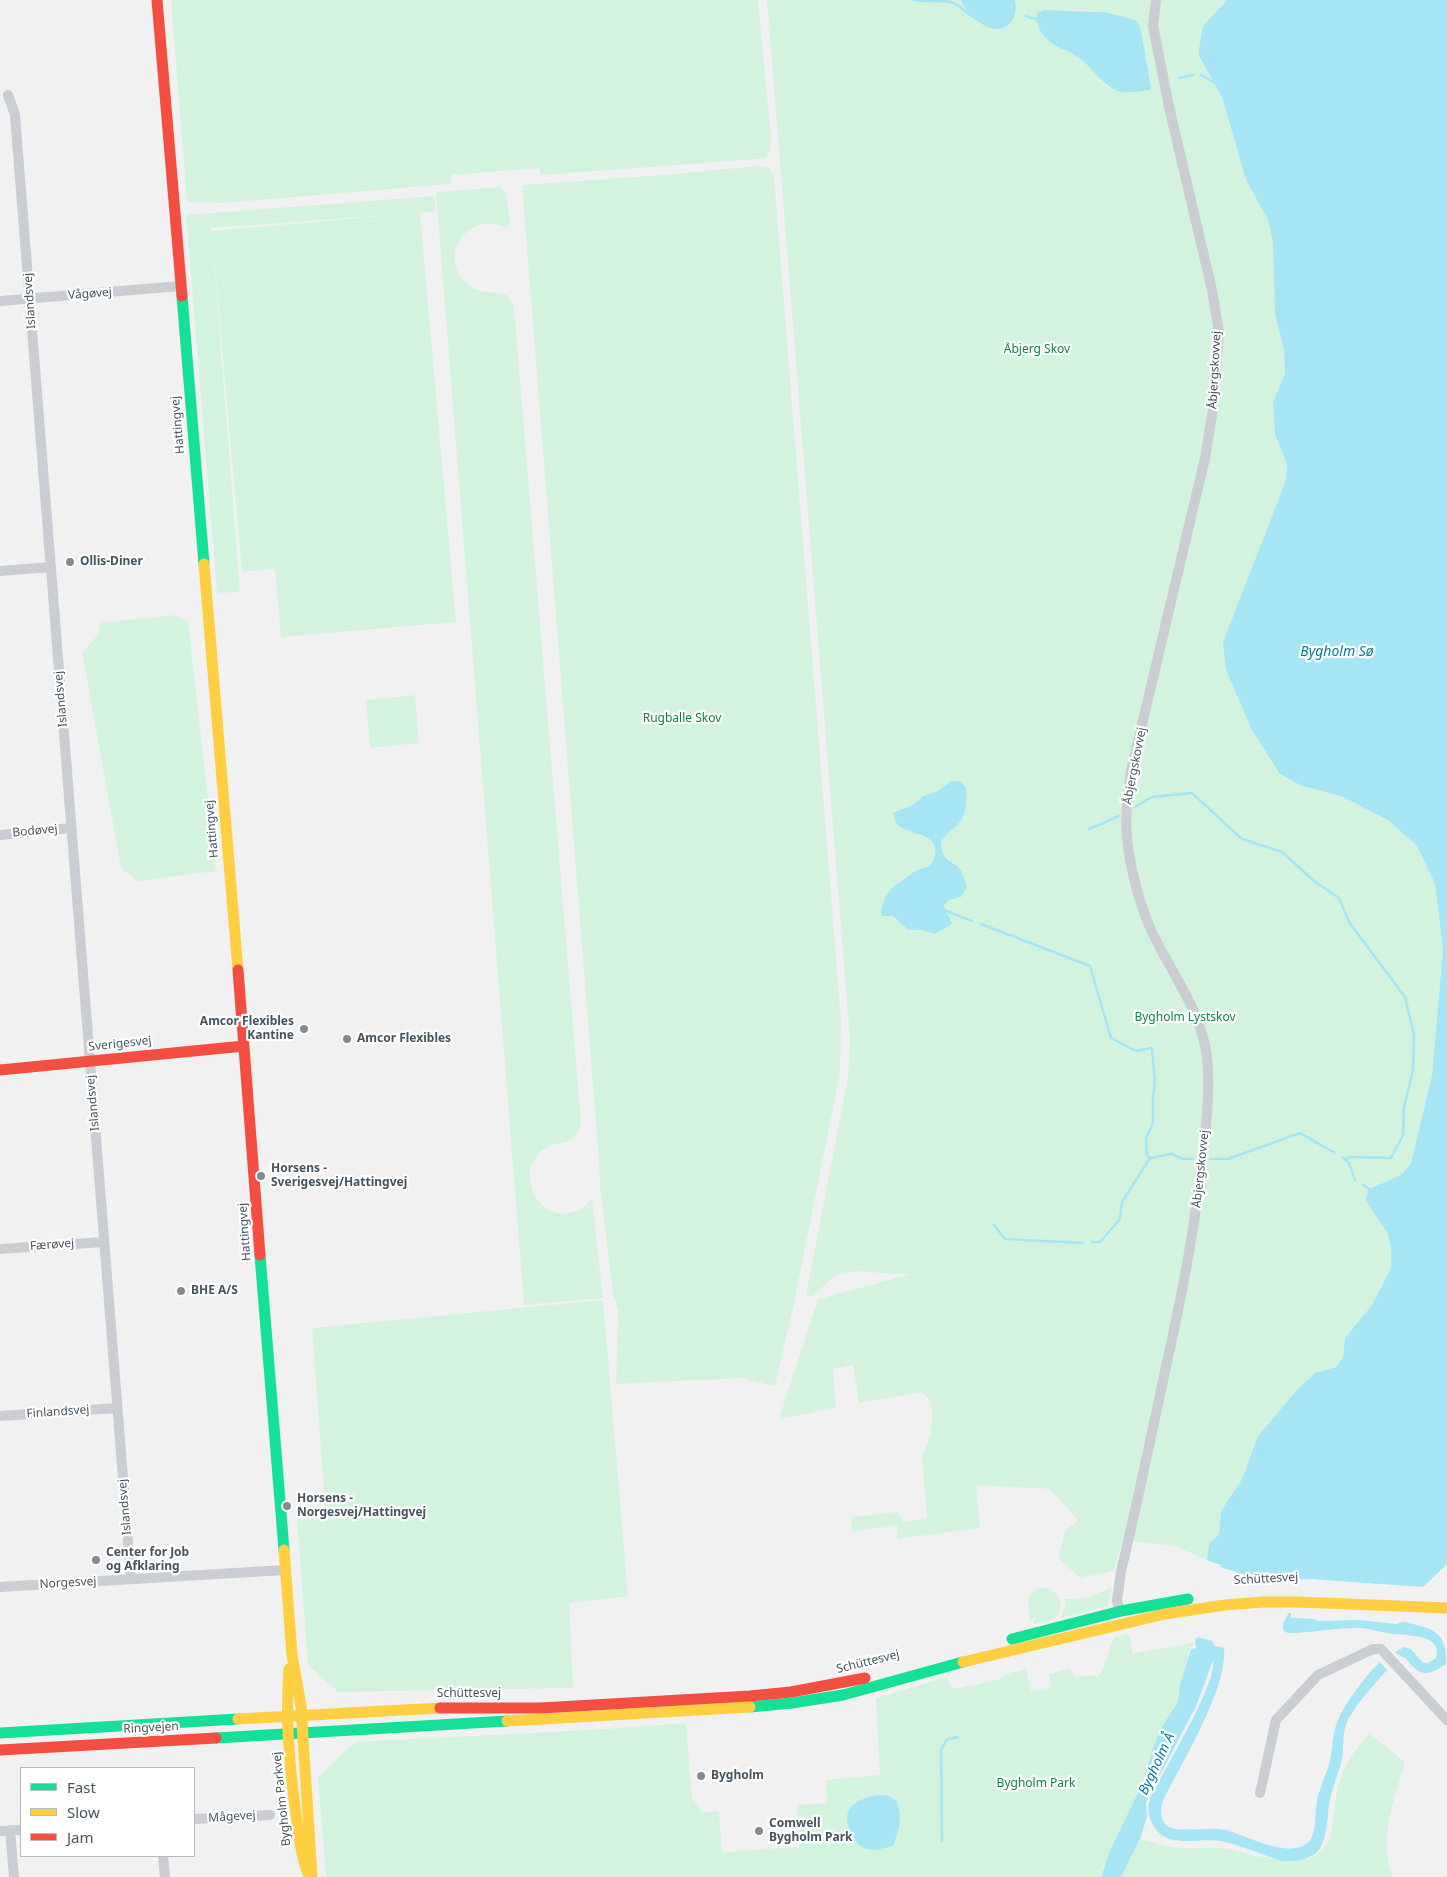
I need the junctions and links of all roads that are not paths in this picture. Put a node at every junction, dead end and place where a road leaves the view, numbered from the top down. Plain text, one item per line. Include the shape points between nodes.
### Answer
1 (157, 0) edge
2 (1156, 0) edge
3 (8, 95) dead end
4 (181, 286) junction
5 (30, 298) junction
6 (0, 301) edge
7 (51, 567) junction
8 (0, 571) edge
9 (71, 828) junction
10 (0, 835) edge
11 (244, 1046) junction
12 (90, 1061) junction
13 (0, 1070) edge
14 (104, 1242) junction
15 (0, 1249) edge
16 (116, 1408) junction
17 (0, 1416) edge
18 (285, 1570) junction
19 (131, 1580) junction
20 (0, 1587) edge
21 (1447, 1598) edge
22 (1447, 1608) edge
23 (1120, 1612) junction
24 (292, 1655) junction
25 (302, 1715) junction
26 (288, 1716) junction
27 (1447, 1720) edge
28 (0, 1733) edge
29 (303, 1733) junction
30 (289, 1734) junction
31 (0, 1750) edge
32 (1260, 1793) dead end
33 (270, 1814) dead end
34 (195, 1820) edge
35 (5, 1830) edge
36 (20, 1830) edge
37 (163, 1857) edge
38 (14, 1877) edge
39 (164, 1877) edge
40 (310, 1877) edge

1 - 4 main road, Hattingvej
2 - 23 street, Åbjergskovvej via 1153,26 1156,46 1219,332 1214,410 1131,771 1127,837 1146,917 1201,1026 1208,1082 1195,1220 1180,1304 1120,1571 1117,1601
3 - 5 street, Islandsvej via 15,115
4 - 5 street, Vågøvej
4 - 11 main road, Hattingvej
5 - 6 street, Vågøvej
5 - 7 street, Islandsvej
7 - 8 street
7 - 9 street, Islandsvej
9 - 10 street, Bodøvej
9 - 12 street, Islandsvej
11 - 12 main road, Sverigesvej
11 - 18 main road, Hattingvej
12 - 13 main road, Sverigesvej
12 - 14 street, Islandsvej
14 - 15 street, Færøvej
14 - 16 street, Islandsvej
16 - 17 street, Finlandsvej
16 - 19 street, Islandsvej
18 - 19 street, Norgesvej
18 - 24 main road, Hattingvej
19 - 20 street, Norgesvej
21 - 23 main road, Schüttesvej via 1299,1590 1162,1602
22 - 29 main road, Schüttesvej via 1299,1602 1225,1605 1165,1614 970,1660 843,1695 792,1703
23 - 25 main road, Schüttesvej via 881,1674 791,1692 541,1708 418,1708
24 - 25 main road, Hattingvej
24 - 26 main road, Hattingvej
25 - 26 main road, Schüttesvej
25 - 29 main road, Bygholm Parkvej
26 - 28 main road, Ringvejen
26 - 30 main road, Bygholm Parkvej
27 - 32 street via 1381,1649 1373,1649 1318,1675 1276,1720
29 - 30 main road, Ringvejen
29 - 40 main road, Bygholm Parkvej via 312,1857
30 - 31 main road, Ringvejen
30 - 40 main road, Bygholm Parkvej via 302,1858
33 - 34 street, Mågevej
35 - 36 street
35 - 38 street
37 - 39 street

